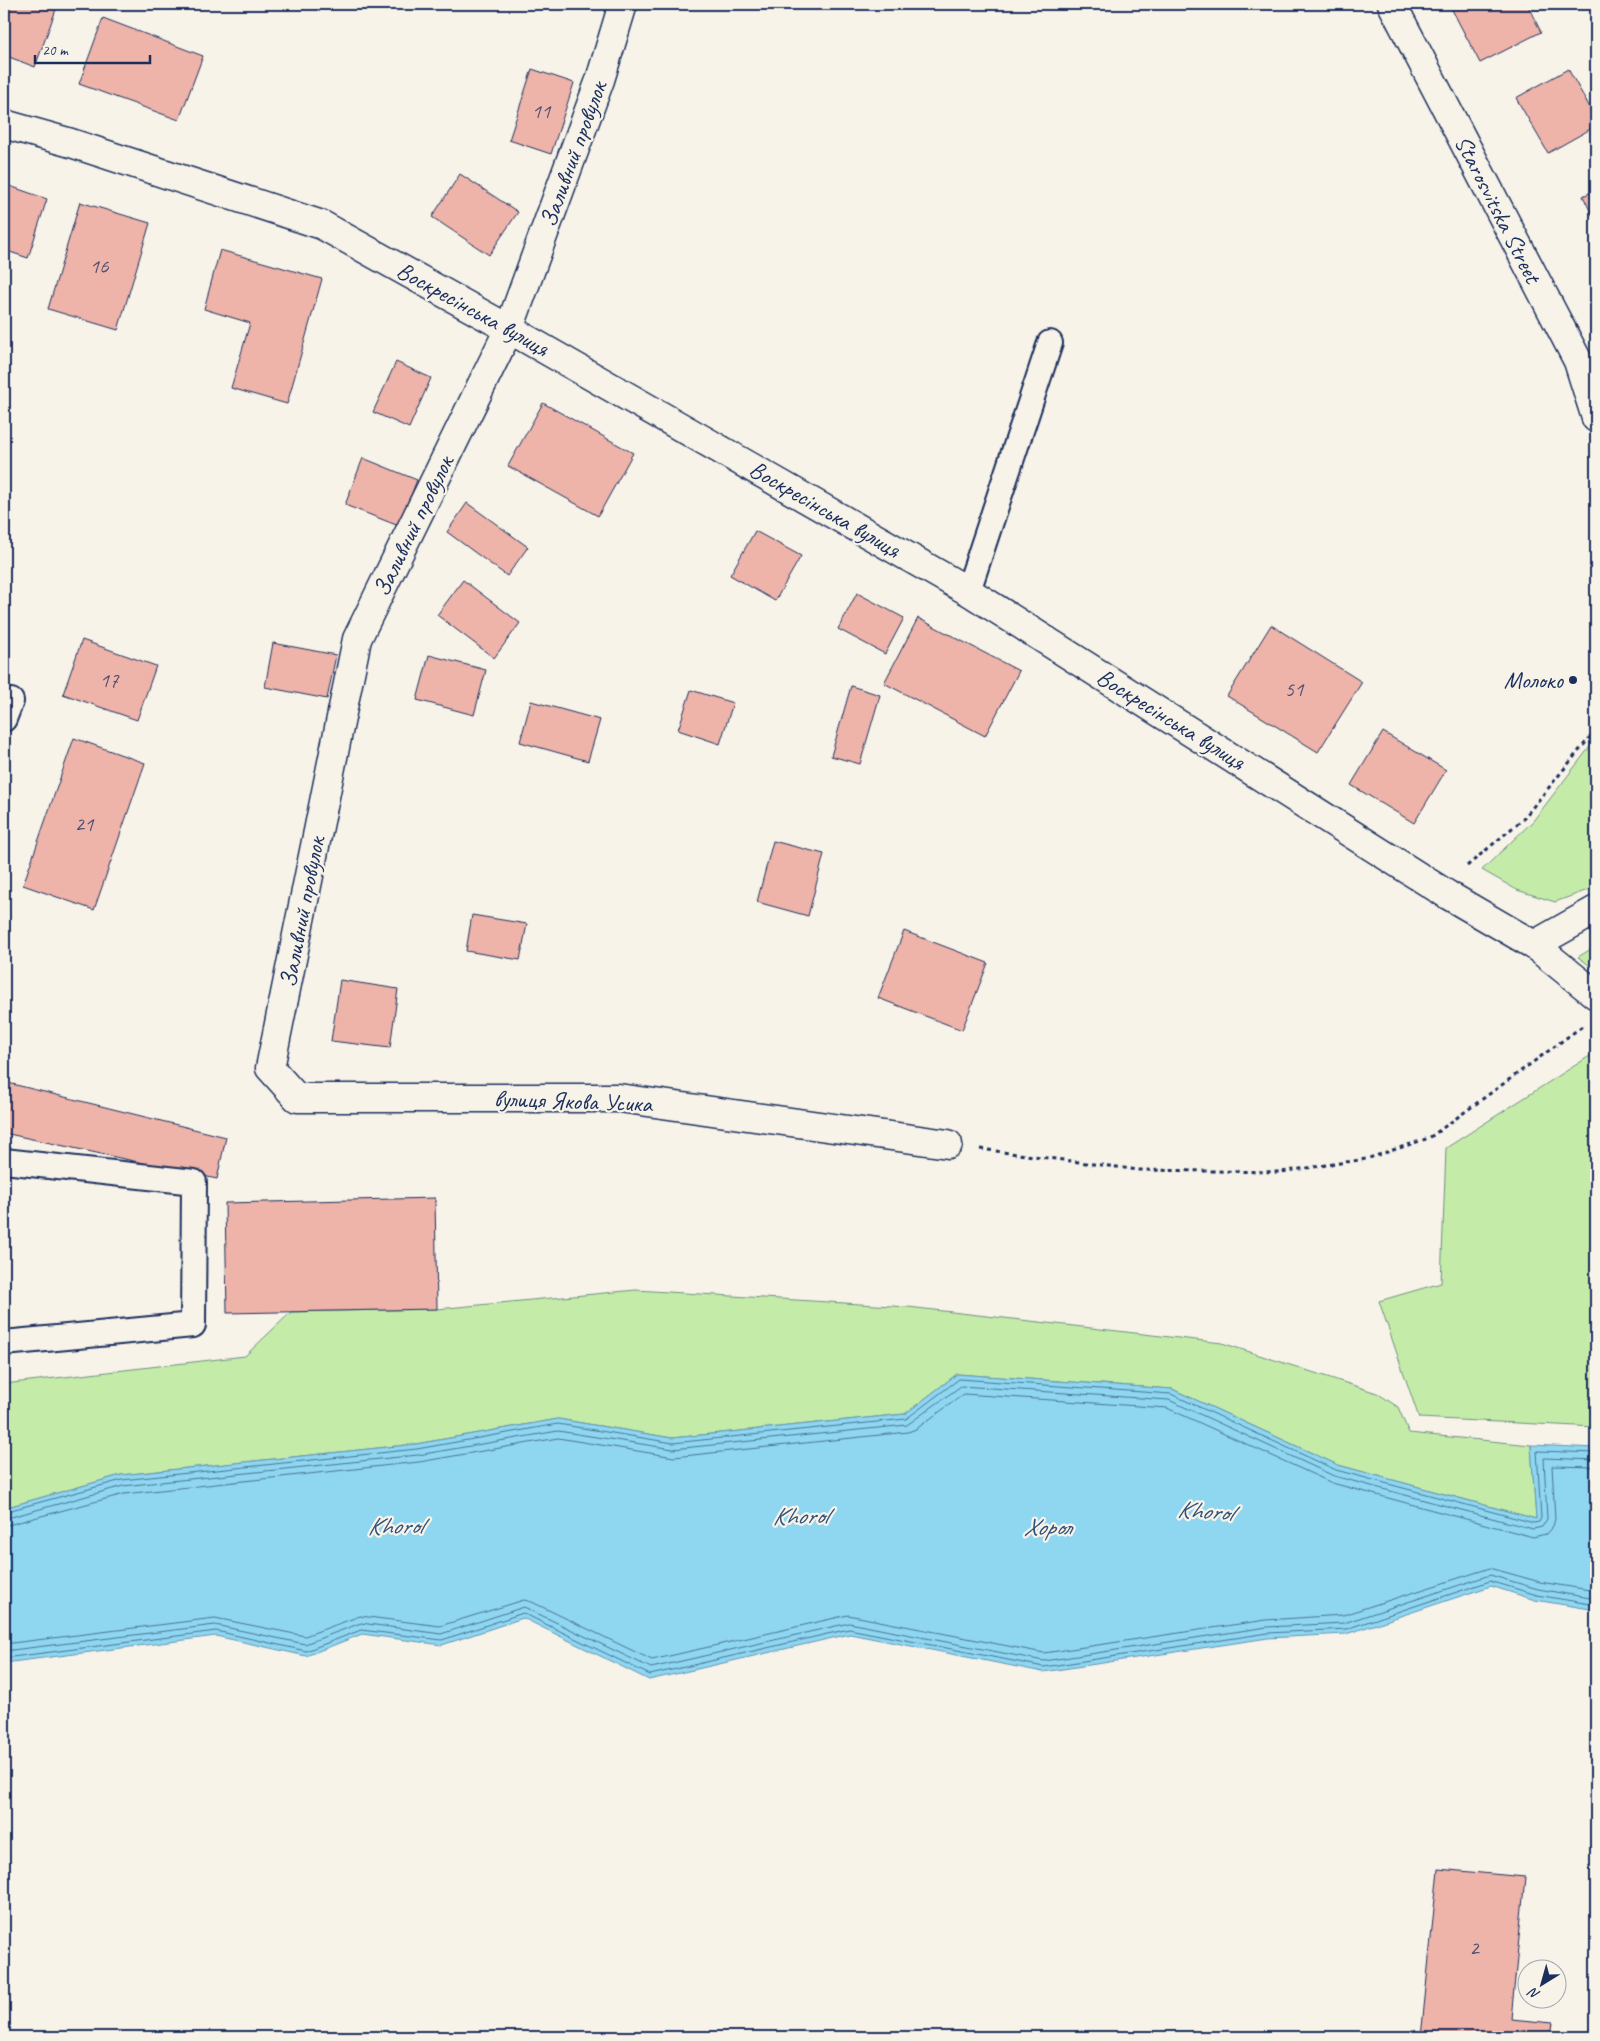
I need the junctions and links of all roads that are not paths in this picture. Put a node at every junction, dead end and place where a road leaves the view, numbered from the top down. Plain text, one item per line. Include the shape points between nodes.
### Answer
1 (623, 4) edge
2 (1392, 4) edge
3 (4, 124) edge
4 (509, 329) junction
5 (1050, 343) dead end
6 (1595, 410) edge
7 (968, 591) junction
8 (1596, 910) edge
9 (1534, 945) junction
10 (1596, 995) edge
11 (270, 1068) joint
12 (948, 1144) road end
13 (4, 1161) edge
14 (4, 1343) edge

1 - 4 street, Заливний провулок via 600,80
2 - 6 street, Starosvitska Street via 1578,361
3 - 4 street, Воскресінська вулиця via 322,225
4 - 7 street, Воскресінська вулиця
4 - 11 street, Заливний провулок via 357,639
5 - 7 lane
7 - 9 street, Воскресінська вулиця via 1448,895
8 - 9 street
9 - 10 street, Воскресінська вулиця
11 - 12 street, вулиця Якова Усика via 297,1098 619,1098
13 - 14 lane via 194,1182 193,1326

